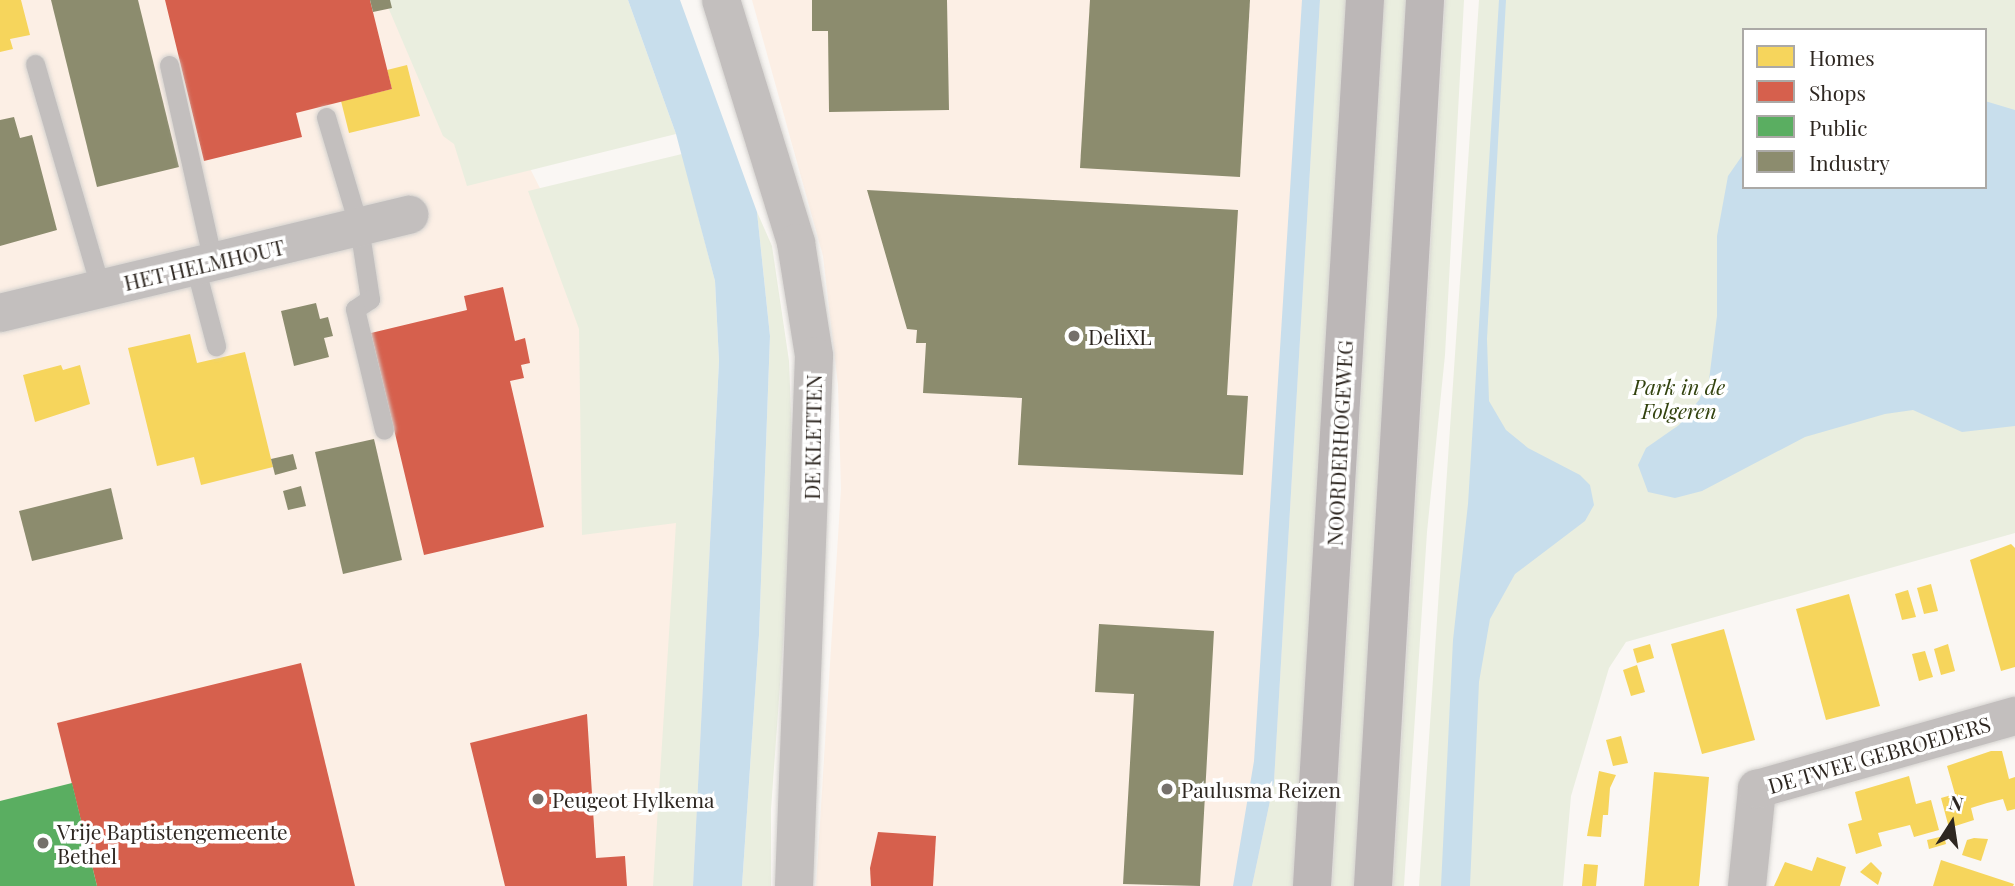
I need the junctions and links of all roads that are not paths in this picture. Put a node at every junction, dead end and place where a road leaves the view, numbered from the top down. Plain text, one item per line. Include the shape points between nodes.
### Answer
1 (721, 0) edge
2 (1365, 0) edge
3 (1425, 0) edge
4 (35, 64) dead end
5 (169, 65) dead end
6 (326, 117) dead end
7 (409, 215) dead end
8 (359, 227) junction
9 (204, 264) junction
10 (101, 289) junction
11 (0, 313) edge
12 (216, 346) dead end
13 (384, 430) dead end
14 (2015, 716) edge
15 (794, 886) edge
16 (1312, 886) edge
17 (1373, 886) edge
18 (1747, 886) edge

1 - 15 street, DE KLETTEN via 796,243 814,356
2 - 16 main road, NOORDERHOGEWEG
3 - 17 main road
4 - 10 lane
5 - 9 lane
6 - 8 lane
7 - 8 street, HET HELMHOUT
8 - 9 street, HET HELMHOUT
8 - 13 lane via 370,299 355,309
9 - 10 street, HET HELMHOUT
9 - 12 lane
10 - 11 street, HET HELMHOUT
14 - 18 street, DE TWEE GEBROEDERS via 1757,789

